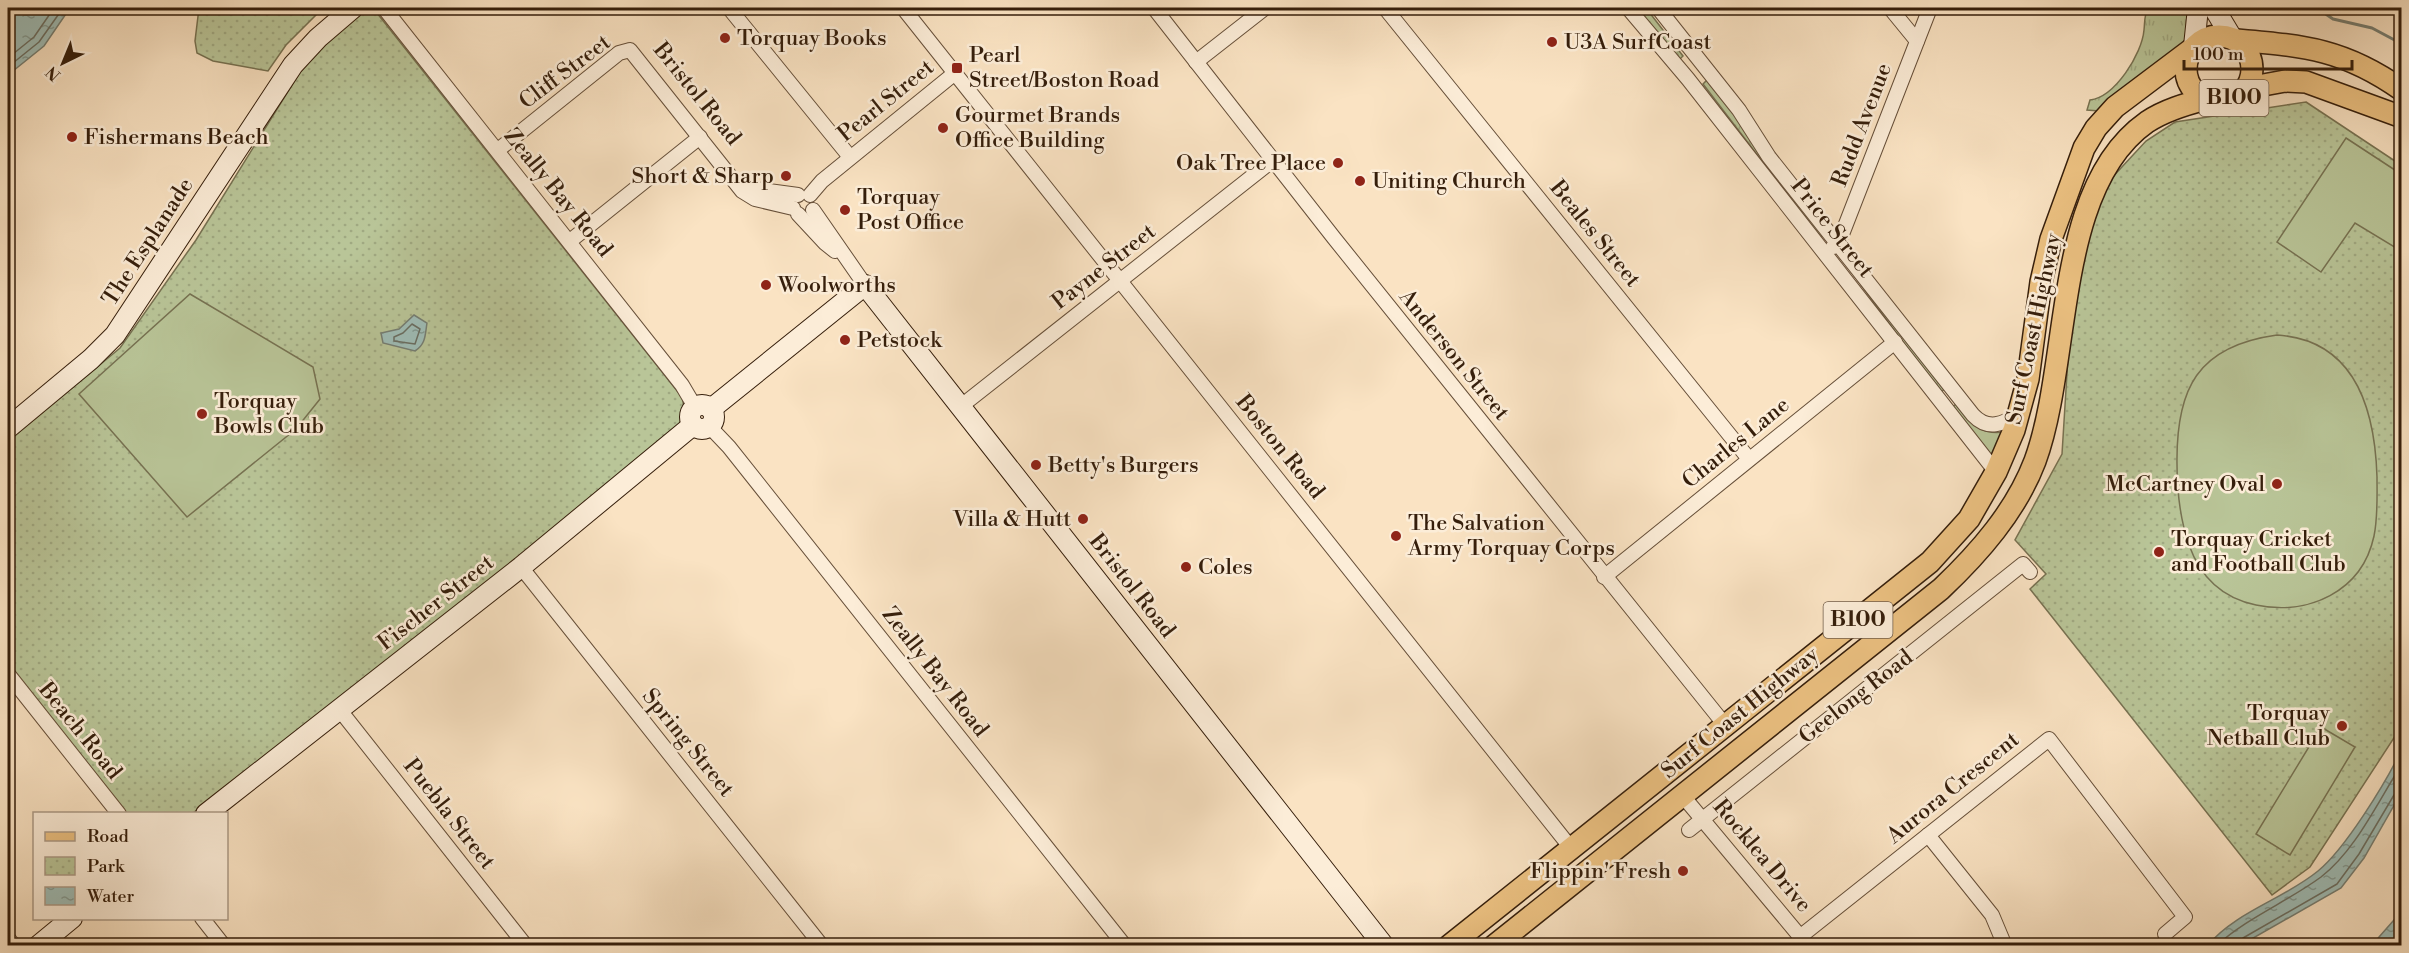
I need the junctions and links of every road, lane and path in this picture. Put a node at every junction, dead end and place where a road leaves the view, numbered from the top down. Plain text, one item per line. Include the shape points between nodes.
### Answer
1 (352, 8) edge
2 (384, 8) edge
3 (729, 8) edge
4 (903, 8) edge
5 (1154, 8) edge
6 (1265, 8) edge
7 (1385, 8) edge
8 (1628, 8) edge
9 (1658, 8) edge
10 (1890, 8) edge
11 (1930, 8) edge
12 (2198, 8) edge
13 (2214, 8) edge
14 (2235, 39) junction
15 (1917, 41) junction
16 (2193, 48) junction
17 (630, 50) joint
18 (1196, 62) junction
19 (1704, 65) junction
20 (955, 73) junction
21 (1688, 78) junction
22 (2247, 88) junction
23 (2402, 90) edge
24 (2206, 99) junction
25 (2402, 117) edge
26 (700, 137) junction
27 (498, 150) junction
28 (850, 157) junction
29 (1273, 160) junction
30 (725, 169) junction
31 (804, 195) junction
32 (813, 210) junction
33 (796, 211) junction
34 (570, 241) junction
35 (1839, 242) junction
36 (1826, 253) junction
37 (842, 256) junction
38 (1120, 280) junction
39 (865, 285) junction
40 (1895, 342) junction
41 (1955, 391) junction
42 (1942, 404) junction
43 (960, 406) junction
44 (2019, 414) junction
45 (702, 417) junction
46 (8, 428) edge
47 (1749, 459) junction
48 (1996, 472) junction
49 (2024, 564) dead end
50 (521, 567) junction
51 (1604, 577) junction
52 (8, 674) edge
53 (339, 709) junction
54 (1725, 725) junction
55 (1743, 747) junction
56 (1662, 775) junction
57 (1682, 795) junction
58 (118, 812) edge
59 (207, 812) edge
60 (1703, 818) junction
61 (1689, 830) dead end
62 (1928, 835) junction
63 (1571, 848) junction
64 (69, 920) edge
65 (204, 920) edge
66 (2165, 934) dead end
67 (8, 938) edge
68 (1508, 941) edge
69 (1805, 941) edge
70 (14, 945) edge
71 (38, 945) edge
72 (224, 945) edge
73 (526, 945) edge
74 (822, 945) edge
75 (1125, 945) edge
76 (1383, 945) edge
77 (1449, 945) edge
78 (2005, 945) edge

1 - 46 street, The Esplanade via 293,65 115,335
2 - 27 street, Zeally Bay Road
3 - 28 street
4 - 20 street, Pearl Street
5 - 18 street, Anderson Street
6 - 18 street
7 - 47 street, Beales Street
8 - 21 street, Price Street
9 - 19 street, Price Street
10 - 15 street
11 - 15 street, Rudd Avenue
12 - 16 street
13 - 14 street
14 - 16 main road, B100 via 2213,36
14 - 22 main road, B100 via 2244,46 2252,62
14 - 23 main road, B100 via 2325,51 2359,64
15 - 35 street, Rudd Avenue
16 - 24 main road, B100 via 2188,57 2187,77
16 - 44 main road, Surf Coast Highway / B100 via 2115,107 2084,148 2051,239
17 - 26 street, Bristol Road
17 - 27 street, Cliff Street via 619,53
18 - 29 street, Anderson Street
19 - 21 street
19 - 35 street, Price Street via 1770,157
20 - 28 street, Pearl Street
20 - 38 street, Boston Road
21 - 36 street, Price Street
22 - 24 main road, B100 via 2228,101
22 - 25 main road, B100 via 2285,81 2306,82
24 - 55 main road, Surf Coast Highway / B100 via 2168,111 2144,124 2120,148 2102,175 2079,236 2048,421 2023,487 1993,533 1941,589
26 - 30 street, Bristol Road
26 - 34 street
27 - 34 street, Zeally Bay Road
28 - 31 street, Pearl Street
29 - 38 street, Payne Street
29 - 51 street, Anderson Street
30 - 31 street, Bristol Road via 755,189
30 - 33 street, Bristol Road via 746,194
31 - 32 street via 814,202
31 - 33 street via 793,199
32 - 33 street via 806,215
32 - 37 street, Bristol Road
33 - 37 street, Bristol Road
34 - 45 street, Zeally Bay Road via 682,385
35 - 36 street, Rudd Avenue
35 - 41 street, Price Street
36 - 40 street, Price Street
37 - 39 street, Bristol Road
38 - 43 street, Payne Street
38 - 63 street, Boston Road
39 - 43 street, Bristol Road
39 - 45 street, Fischer Street
40 - 42 street, Price Street
40 - 47 street, Charles Lane
41 - 42 street
41 - 44 street, Price Street via 1985,424 2006,422
42 - 48 street, Price Street
43 - 76 street, Bristol Road
44 - 48 main road, Surf Coast Highway / B100
45 - 50 street, Fischer Street
45 - 75 street, Zeally Bay Road
47 - 51 street, Charles Lane
48 - 54 main road, Surf Coast Highway / B100 via 1969,519 1930,562
49 - 60 street, Geelong Road
50 - 53 street, Fischer Street
50 - 74 street, Spring Street
51 - 54 street, Anderson Street
52 - 58 street, Beach Road
53 - 59 street, Fischer Street
53 - 73 street, Puebla Street
54 - 55 main road
54 - 56 main road, Surf Coast Highway / B100
55 - 57 main road, Surf Coast Highway / B100
56 - 57 main road
56 - 63 main road, Surf Coast Highway / B100
57 - 60 street, Rocklea Drive
57 - 68 main road, Surf Coast Highway / B100
60 - 61 street, Geelong Road
60 - 69 street, Rocklea Drive
62 - 66 street, Aurora Crescent via 2049,739 2185,917
62 - 69 street, Aurora Crescent
62 - 78 street via 1992,915
63 - 77 main road, Surf Coast Highway / B100
64 - 71 street
65 - 72 street
67 - 70 street

